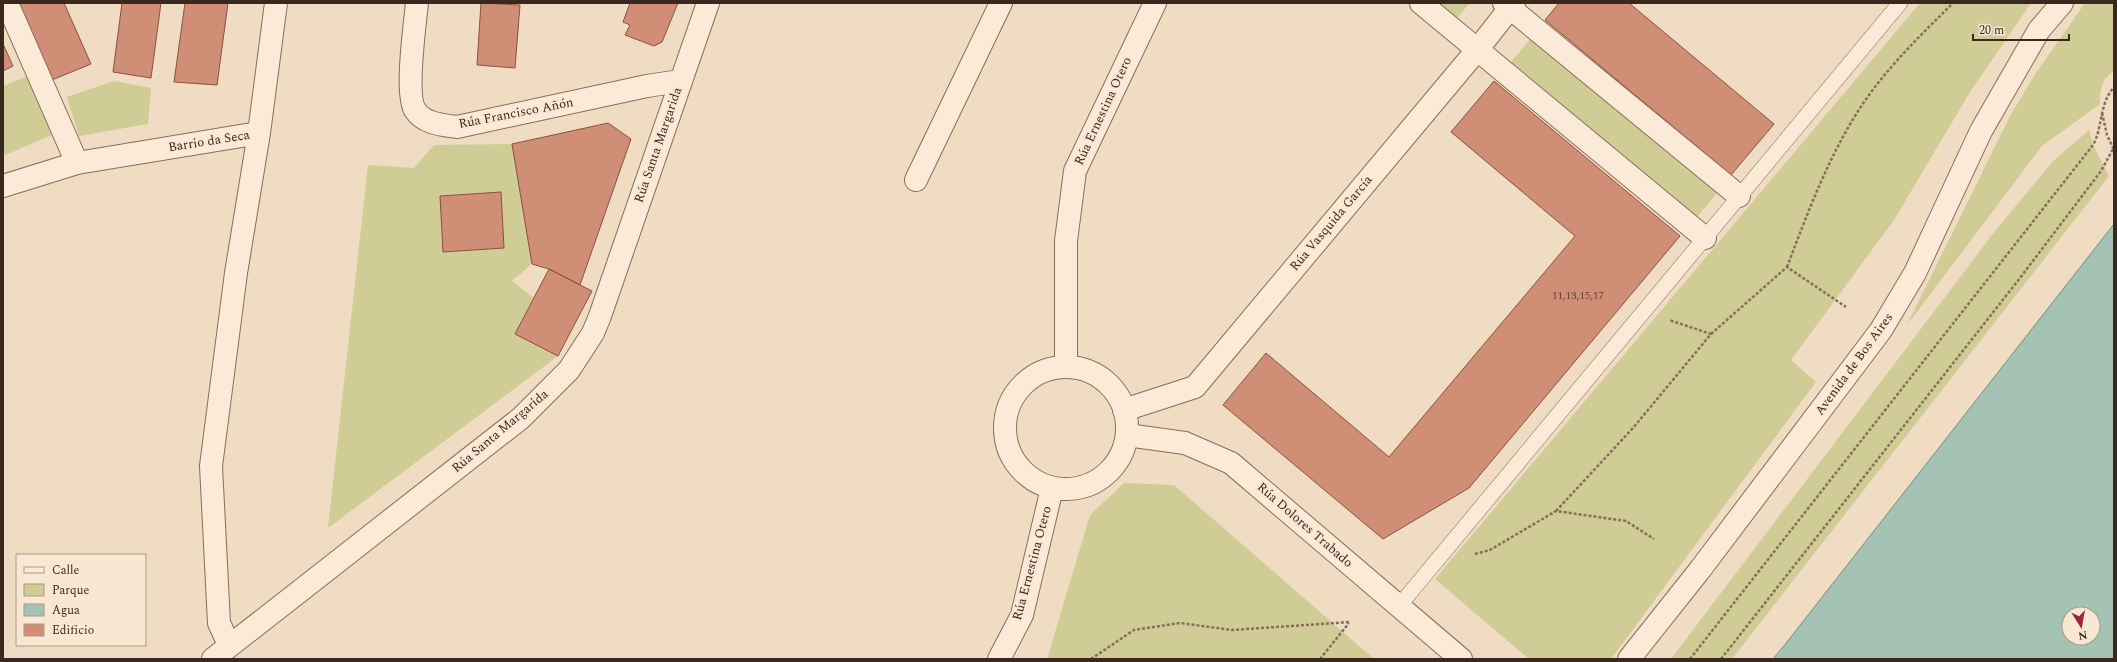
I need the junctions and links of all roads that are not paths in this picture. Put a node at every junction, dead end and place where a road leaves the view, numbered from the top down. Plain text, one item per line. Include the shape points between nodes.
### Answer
1 (7, 3) edge
2 (276, 3) edge
3 (417, 3) edge
4 (708, 3) edge
5 (1001, 3) edge
6 (1154, 3) edge
7 (1421, 3) edge
8 (1900, 3) edge
9 (2062, 3) edge
10 (1509, 5) edge
11 (1477, 50) junction
12 (680, 81) junction
13 (259, 133) junction
14 (77, 163) junction
15 (916, 180) dead end
16 (3, 186) edge
17 (1739, 196) junction
18 (1705, 238) junction
19 (1066, 367) junction
20 (1124, 410) junction
21 (1127, 435) junction
22 (1052, 488) junction
23 (1399, 606) junction
24 (221, 652) edge
25 (999, 659) edge
26 (1461, 659) edge
27 (1630, 659) edge

1 - 14 street
2 - 13 street, Barrio da Seca
3 - 12 street, Rúa Francisco Añón via 411,88 415,110 432,123 457,127
4 - 12 street, Rúa Santa Margarida
5 - 15 street
6 - 19 street, Rúa Ernestina Otero via 1075,171 1066,241
7 - 11 street
8 - 17 lane
9 - 27 street, Avenida de Bos Aires via 2039,30 1981,131 1915,273 1881,330
10 - 11 street, Rúa Vasquida García
10 - 17 street
11 - 18 street
11 - 20 street, Rúa Vasquida García via 1195,387
12 - 24 street, Rúa Santa Margarida via 600,316 593,333 569,370 521,418
13 - 14 street, Barrio da Seca
13 - 24 street via 236,274 211,466
14 - 16 street, Barrio da Seca
17 - 18 lane
18 - 23 lane
19 - 20 street, Rúa Ernestina Otero via 1085,370 1102,379 1116,393
19 - 22 street, Rúa Ernestina Otero via 1046,370 1028,379 1015,394 1006,412 1004,431 1008,451 1018,468 1034,481
20 - 21 street, Rúa Ernestina Otero
21 - 22 street, Rúa Ernestina Otero via 1121,455 1109,472 1093,484 1073,490
21 - 23 street, Rúa Dolores Trabado via 1185,443 1231,463
22 - 25 street, Rúa Ernestina Otero via 1022,615
23 - 26 street, Rúa Dolores Trabado

